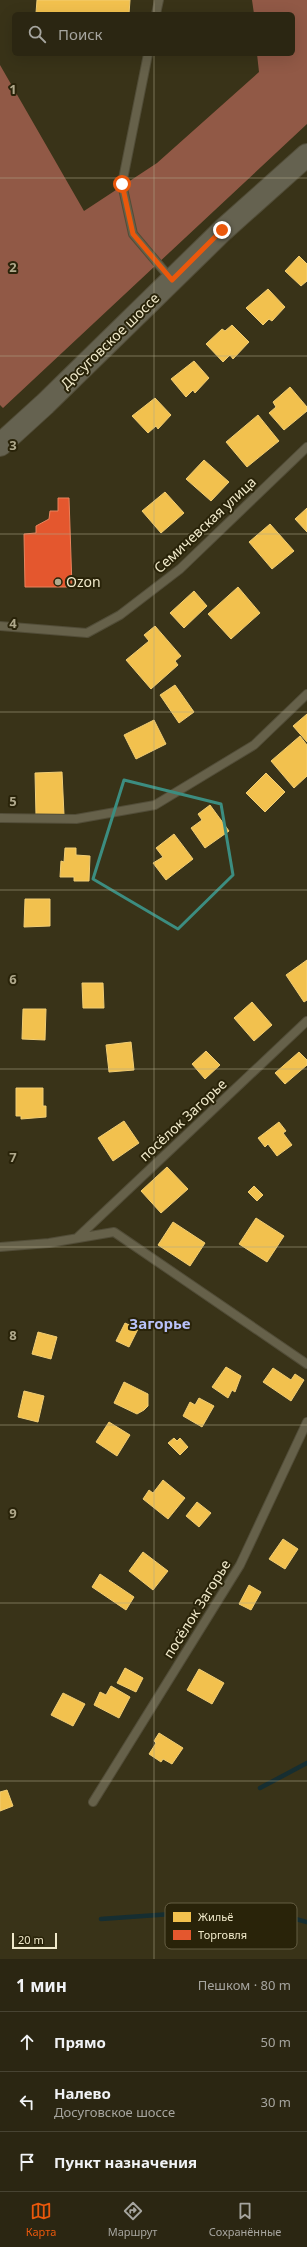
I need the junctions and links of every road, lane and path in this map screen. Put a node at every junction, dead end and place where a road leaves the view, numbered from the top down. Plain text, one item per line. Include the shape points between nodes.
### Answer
1 (159, 0) edge
2 (156, 12) edge
3 (148, 56) edge
4 (307, 155) edge
5 (172, 280) junction
6 (0, 444) edge
7 (307, 447) edge
8 (0, 626) edge
9 (307, 694) edge
10 (0, 818) edge
11 (307, 1021) edge
12 (76, 1239) junction
13 (0, 1247) edge
14 (307, 1364) edge
15 (307, 1422) edge
16 (93, 1802) dead end

1 - 2 lane
3 - 5 lane via 122,184 133,234
4 - 5 main road, Досуговское шоссе via 222,230
5 - 6 main road, Досуговское шоссе via 45,404
7 - 8 lane, Семичевская улица via 180,569 120,615 87,633
9 - 10 lane via 254,745 155,805 76,820
11 - 12 lane, посёлок Загорье
12 - 13 lane
12 - 14 lane via 114,1232
15 - 16 lane, посёлок Загорье via 240,1565

